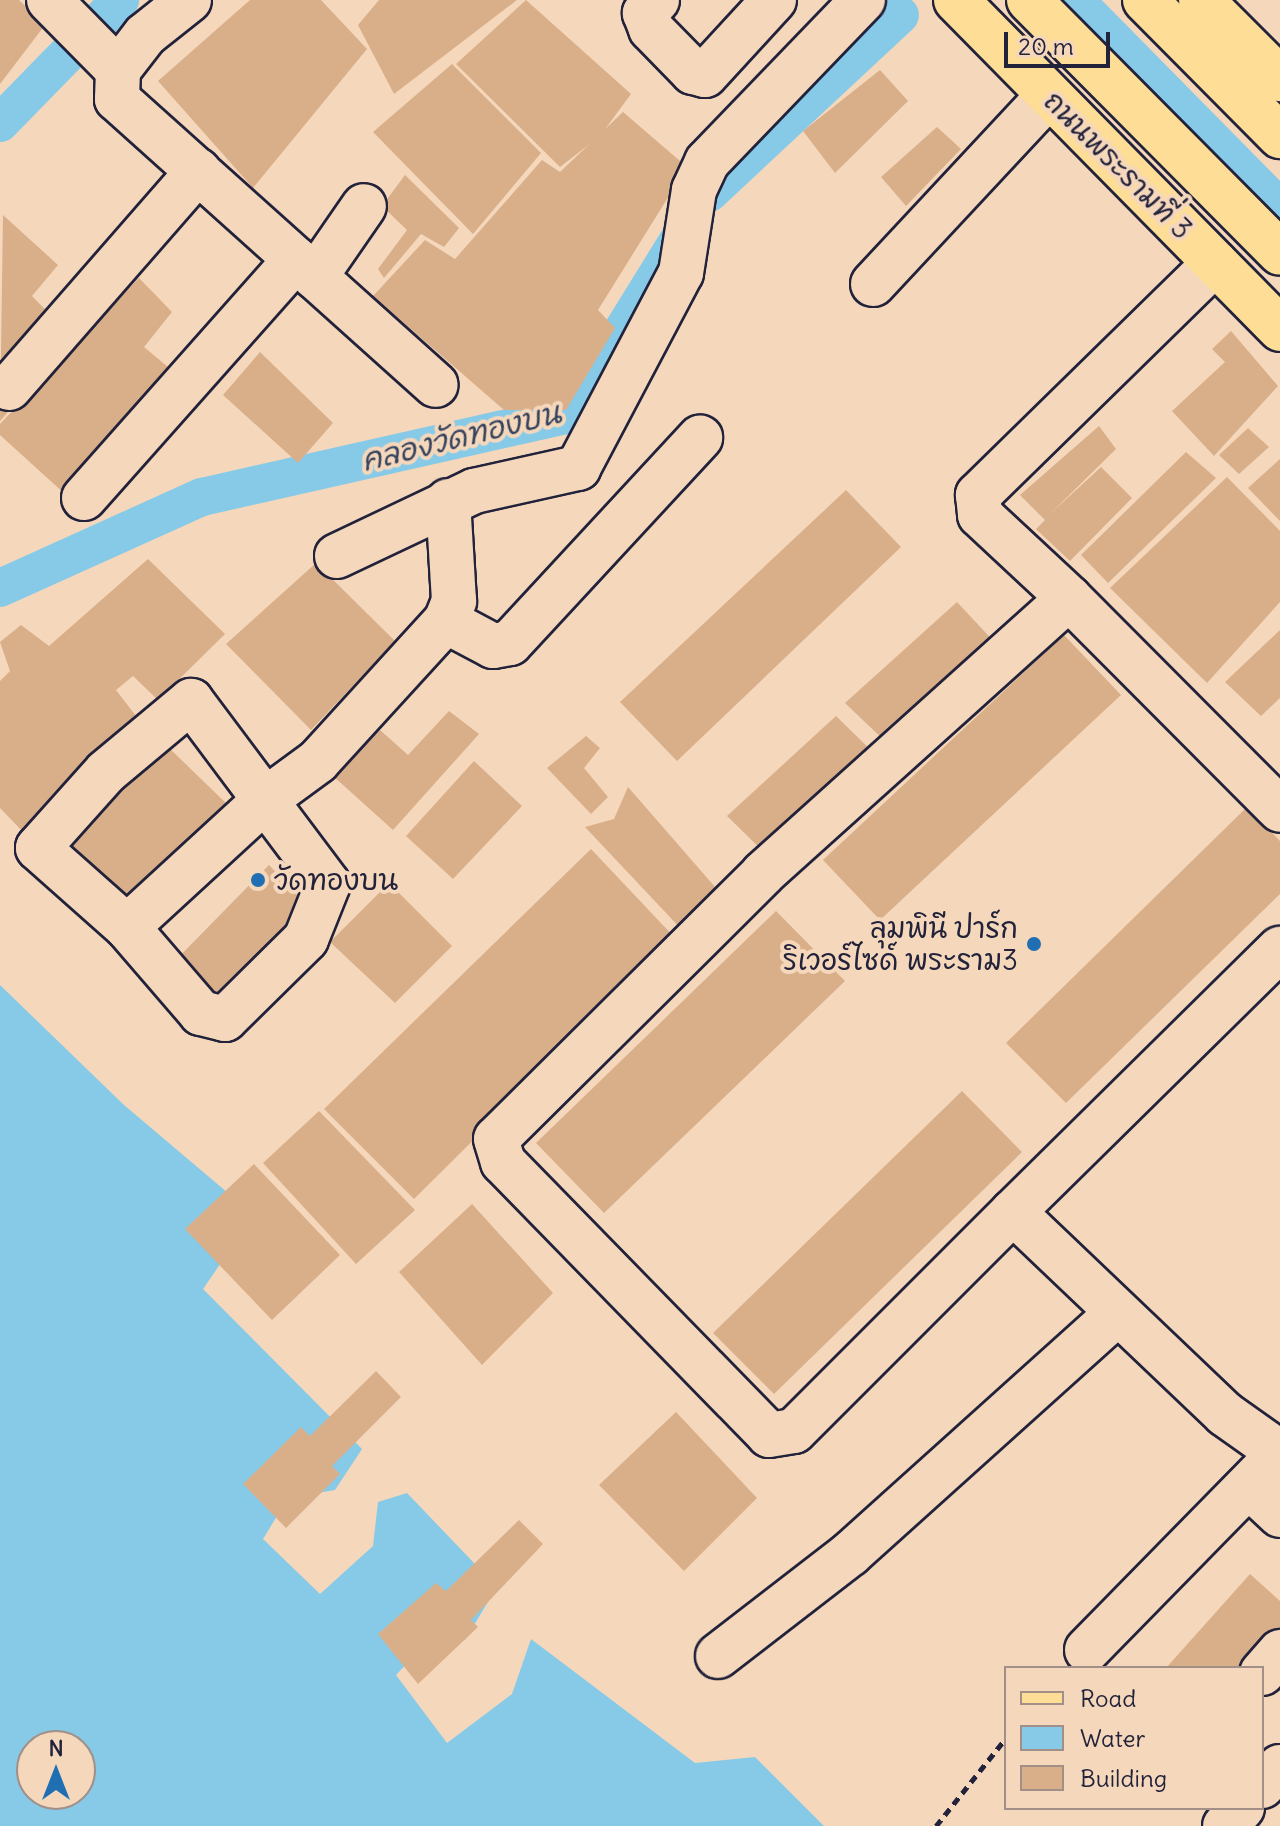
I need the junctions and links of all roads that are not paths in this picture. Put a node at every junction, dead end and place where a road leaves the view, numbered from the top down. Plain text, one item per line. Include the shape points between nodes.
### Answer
1 (49, 0) edge
2 (189, 0) edge
3 (774, 0) edge
4 (863, 0) edge
5 (956, 0) edge
6 (1029, 0) edge
7 (1145, 0) edge
8 (1201, 0) edge
9 (643, 4) edge
10 (118, 70) junction
11 (1280, 79) edge
12 (1049, 95) junction
13 (1280, 136) edge
14 (198, 171) junction
15 (364, 206) dead end
16 (1280, 253) edge
17 (1215, 263) junction
18 (306, 268) junction
19 (873, 284) dead end
20 (1280, 329) edge
21 (436, 385) dead end
22 (9, 388) dead end
23 (700, 438) dead end
24 (84, 498) dead end
25 (448, 501) junction
26 (337, 556) dead end
27 (1069, 598) junction
28 (446, 621) junction
29 (265, 800) junction
30 (1280, 810) edge
31 (127, 927) junction
32 (1280, 949) edge
33 (1023, 1222) junction
34 (1118, 1313) junction
35 (1280, 1453) edge
36 (1265, 1501) edge
37 (1087, 1650) dead end
38 (1280, 1652) edge
39 (718, 1656) dead end
40 (1264, 1671) edge
41 (1280, 1767) edge
42 (1264, 1784) edge
43 (1240, 1810) edge
44 (1225, 1826) edge

1 - 10 street
2 - 10 street via 145,35
3 - 9 street via 705,75 660,40
4 - 25 street via 707,162 694,190 670,298 578,468
5 - 12 main road, ถนนพระรามที่ 3
6 - 16 main road, ถนนพระรามที่ 3
7 - 13 main road
8 - 11 main road
10 - 14 street via 117,99
12 - 17 main road, ถนนพระรามที่ 3
12 - 19 street
14 - 18 street
14 - 22 street
15 - 18 street
17 - 20 main road, ถนนพระรามที่ 3
17 - 27 street via 978,495 980,515
18 - 21 street
18 - 24 street
23 - 28 street via 510,643 493,646
25 - 26 street
25 - 28 street via 454,601
27 - 30 street
27 - 33 street via 763,874 496,1139 503,1162 776,1437 807,1419
28 - 29 street via 359,721
29 - 31 street
29 - 31 street via 328,884 306,939 225,1019 201,1013
29 - 31 street via 191,701 106,772 38,848
32 - 33 street
33 - 34 street
34 - 35 street via 1225,1414
34 - 39 street via 850,1554
35 - 36 street
36 - 37 street
38 - 40 street
41 - 42 street
43 - 44 street

